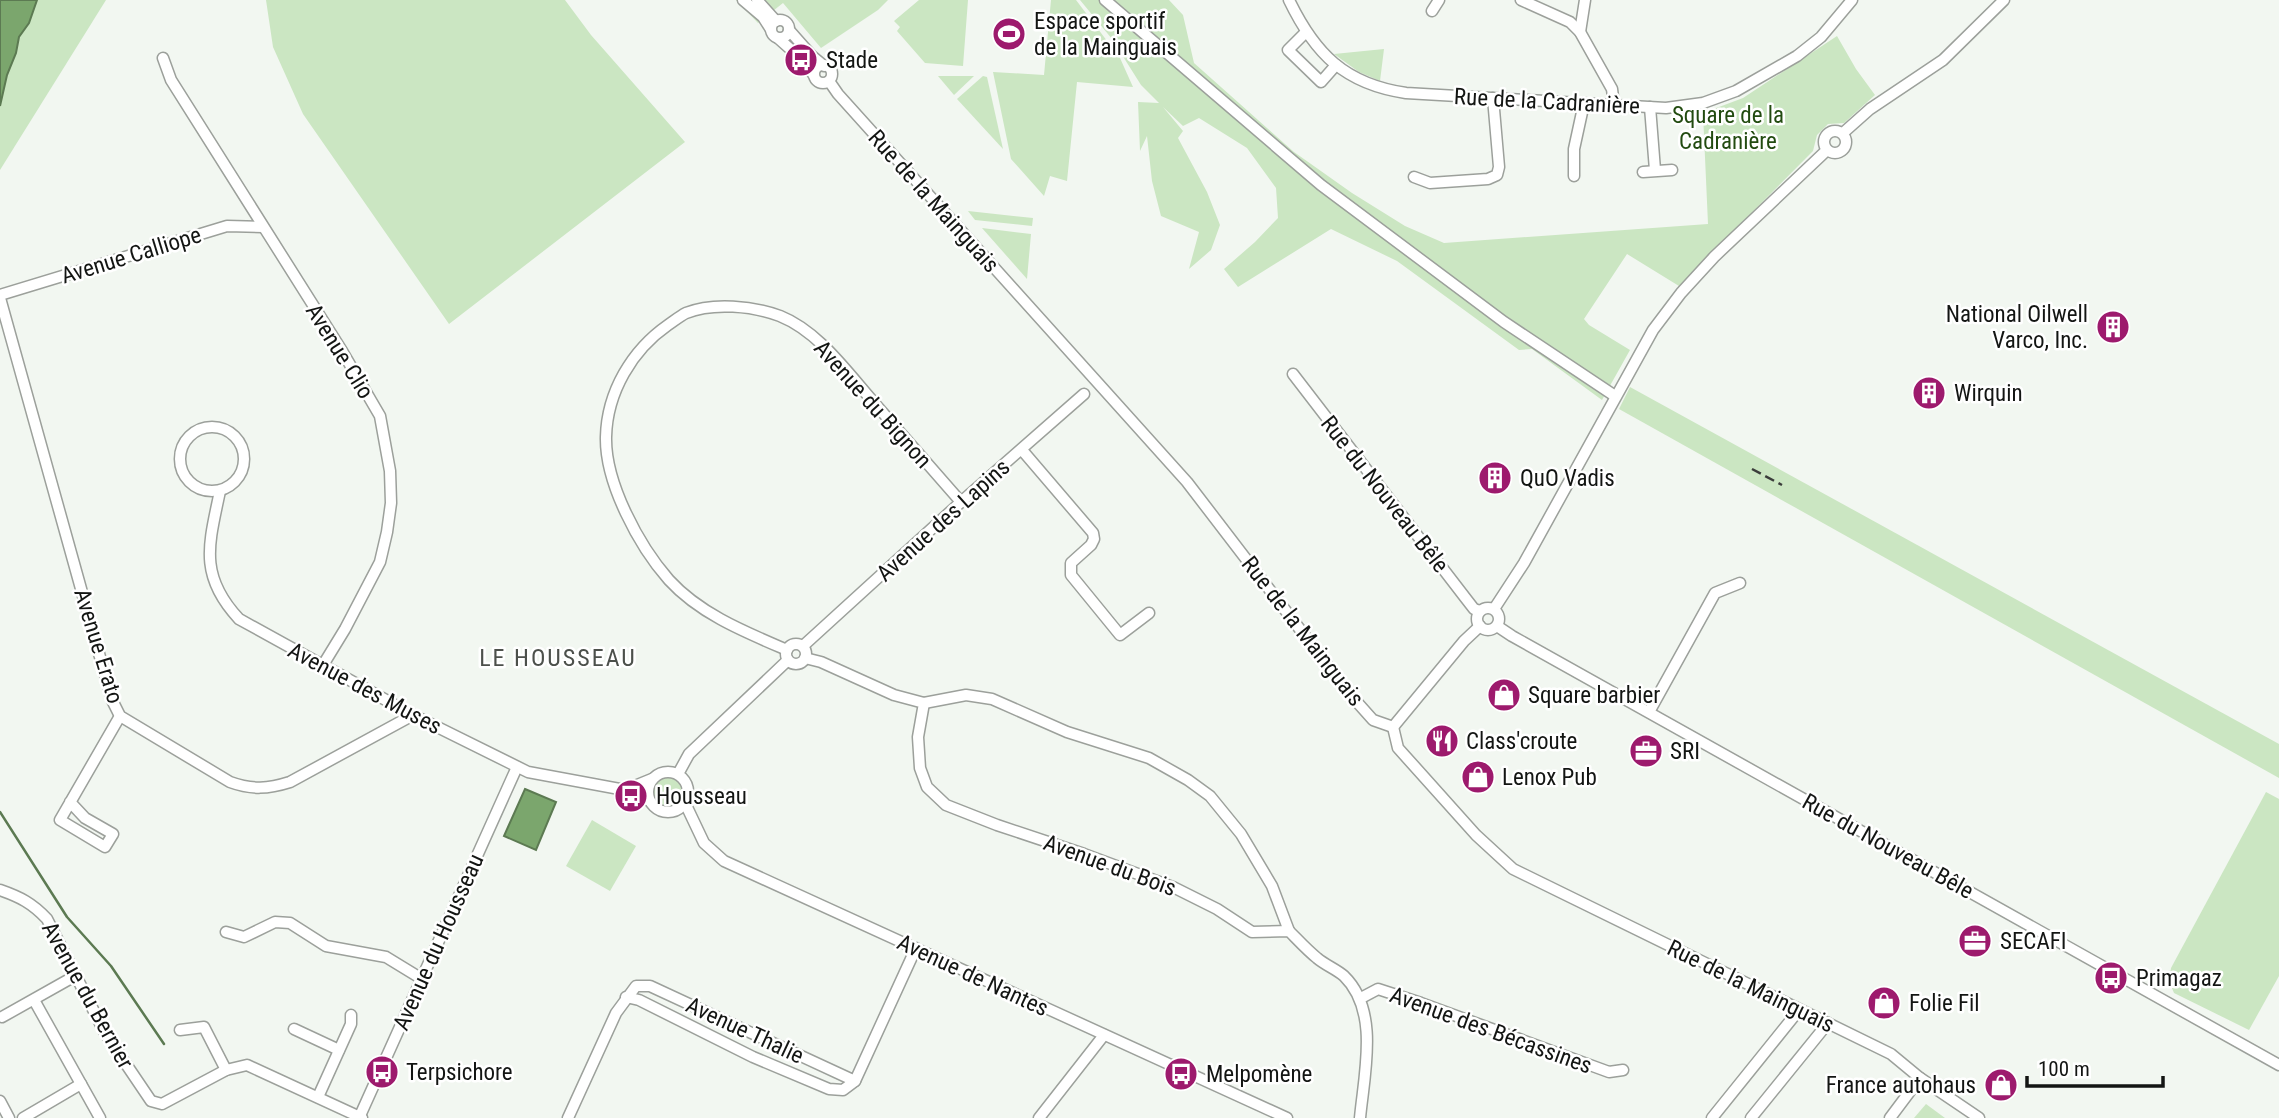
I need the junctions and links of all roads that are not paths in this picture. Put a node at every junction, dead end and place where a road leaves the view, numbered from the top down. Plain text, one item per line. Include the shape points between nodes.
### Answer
1 (743, 0) edge
2 (757, 0) edge
3 (1105, 0) edge
4 (1289, 0) edge
5 (1438, 0) edge
6 (1521, 0) edge
7 (1585, 0) edge
8 (1852, 0) edge
9 (2004, 0) edge
10 (1432, 11) dead end
11 (773, 24) junction
12 (789, 30) junction
13 (1580, 32) junction
14 (1305, 33) junction
15 (779, 39) junction
16 (163, 58) dead end
17 (824, 65) junction
18 (1336, 65) junction
19 (813, 74) junction
20 (829, 81) junction
21 (1493, 98) junction
22 (1584, 103) junction
23 (1614, 105) junction
24 (1650, 107) junction
25 (1843, 133) junction
26 (1827, 150) junction
27 (1655, 170) junction
28 (1672, 170) dead end
29 (1643, 172) dead end
30 (1574, 176) dead end
31 (1415, 177) dead end
32 (263, 227) junction
33 (0, 297) edge
34 (1293, 374) dead end
35 (1084, 394) dead end
36 (1615, 396) junction
37 (1022, 450) junction
38 (219, 491) junction
39 (961, 502) junction
40 (1740, 583) dead end
41 (1494, 609) junction
42 (1480, 611) junction
43 (1150, 613) dead end
44 (1497, 625) junction
45 (1479, 626) junction
46 (803, 646) junction
47 (787, 655) junction
48 (805, 658) junction
49 (323, 665) junction
50 (924, 703) junction
51 (1649, 712) junction
52 (413, 715) junction
53 (120, 716) junction
54 (1393, 727) junction
55 (517, 767) junction
56 (678, 774) junction
57 (652, 779) junction
58 (625, 790) junction
59 (650, 801) junction
60 (71, 802) junction
61 (685, 803) junction
62 (0, 891) edge
63 (1289, 931) junction
64 (226, 932) dead end
65 (916, 948) junction
66 (75, 976) junction
67 (422, 979) junction
68 (626, 997) junction
69 (1361, 998) junction
70 (34, 1000) junction
71 (1799, 1010) junction
72 (351, 1015) dead end
73 (1, 1017) edge
74 (1828, 1023) junction
75 (294, 1029) dead end
76 (180, 1030) dead end
77 (1104, 1035) junction
78 (339, 1050) junction
79 (2279, 1065) edge
80 (226, 1070) junction
81 (1623, 1070) dead end
82 (1920, 1078) junction
83 (855, 1081) junction
84 (81, 1084) junction
85 (318, 1097) junction
86 (0, 1101) edge
87 (9, 1118) edge
88 (23, 1118) edge
89 (100, 1118) edge
90 (360, 1118) edge
91 (568, 1118) edge
92 (1039, 1118) edge
93 (1287, 1118) edge
94 (1360, 1118) edge
95 (1713, 1118) edge
96 (1751, 1118) edge
97 (1890, 1118) edge
98 (1979, 1118) edge

1 - 11 street
2 - 11 street
3 - 36 street via 1321,185 1504,322
4 - 14 street, Rue de la Cadranière
5 - 10 street
6 - 13 street via 1570,22
7 - 13 street
8 - 24 street, Rue de la Cadranière via 1805,50 1749,85 1703,103
9 - 25 street via 1943,60
11 - 12 street via 785,21
11 - 15 street via 772,35
12 - 15 street
12 - 17 street
13 - 23 street via 1612,89
14 - 18 street, Rue de la Cadranière
14 - 18 street via 1288,50 1321,82
15 - 19 street
16 - 32 street, Avenue Clio via 171,80
17 - 19 street
17 - 20 street via 831,71
18 - 21 street, Rue de la Cadranière via 1394,91
19 - 20 street via 819,83
20 - 54 street, Rue de la Mainguais via 1187,482 1366,713
21 - 22 street, Rue de la Cadranière
21 - 31 street via 1497,175 1430,183
22 - 23 street, Rue de la Cadranière
22 - 30 street via 1574,149
23 - 24 street, Rue de la Cadranière
24 - 27 street
25 - 26 street via 1827,134
25 - 26 street via 1844,149 1836,153
26 - 36 street via 1681,293 1642,346
27 - 28 street
27 - 29 street
32 - 33 street, Avenue Calliope via 227,226
32 - 49 street, Avenue Clio via 380,416 387,442 391,503 380,562
33 - 53 street, Avenue Erato
34 - 42 street, Rue du Nouveau Bêle via 1466,600
35 - 37 street, Avenue des Lapins
36 - 41 street
37 - 39 street, Avenue des Lapins
37 - 43 street via 1093,533 1091,545 1071,563 1071,575 1120,635
38 - 38 street via 238,479 245,458 243,447 229,430 207,427 189,436 180,465 190,483
38 - 49 street, Avenue des Muses via 209,551 212,577 222,601 239,619
39 - 46 street, Avenue des Lapins
39 - 47 street, Avenue du Bignon via 838,362 809,334 780,317 743,308 685,313 642,347 626,368 610,405 606,437 608,462 633,531 690,599
40 - 51 street via 1715,593
41 - 42 street
41 - 44 street via 1499,615
42 - 45 street
44 - 45 street via 1488,630
44 - 51 street, Rue du Nouveau Bêle
45 - 54 street
46 - 47 street via 794,644
46 - 48 street
47 - 48 street via 797,664
47 - 56 street via 690,754
48 - 50 street
49 - 52 street, Avenue des Muses
50 - 63 street via 967,695 992,699 1067,732 1149,758 1188,780 1210,796 1241,834 1272,886
50 - 63 street, Avenue du Bois via 918,737 920,768 927,787 946,805 1173,887 1252,932
51 - 79 street, Rue du Nouveau Bêle
52 - 53 street, Avenue Erato via 270,789 230,782
52 - 55 street, Avenue des Muses
53 - 60 street
54 - 71 street, Rue de la Mainguais via 1398,748 1513,869
55 - 58 street, Avenue des Muses
55 - 67 street, Avenue du Housseau
56 - 57 street via 664,772
56 - 61 street via 687,783
57 - 58 street
57 - 59 street
58 - 59 street, Avenue des Muses
59 - 61 street via 664,812 676,811
60 - 60 street via 85,818 113,834 105,846 60,820
61 - 65 street, Avenue de Nantes via 704,843 724,860
62 - 66 street, Avenue du Bernier via 24,898 47,919
63 - 69 street via 1344,976
64 - 67 street via 244,937 275,922 289,923 327,946 386,957
65 - 77 street, Avenue de Nantes
65 - 83 street
66 - 70 street
66 - 80 street, Avenue du Bernier via 105,1033 151,1101 162,1104
67 - 90 street, Avenue du Housseau
68 - 83 street via 829,1089 843,1090
68 - 83 street, Avenue Thalie via 636,986 650,986
68 - 91 street
69 - 81 street, Avenue des Bécassines via 1378,989 1609,1072
69 - 94 street via 1366,1049
70 - 73 street
70 - 84 street
71 - 74 street, Rue de la Mainguais
71 - 95 street
72 - 78 street
74 - 82 street, Rue de la Mainguais via 1891,1054
74 - 96 street
75 - 78 street
76 - 80 street via 204,1027
77 - 92 street
77 - 93 street, Avenue de Nantes
78 - 85 street
80 - 85 street, Avenue du Bernier via 247,1065
82 - 97 street
82 - 98 street, Rue de la Mainguais
84 - 88 street
84 - 89 street
85 - 90 street, Avenue du Bernier
86 - 87 street

